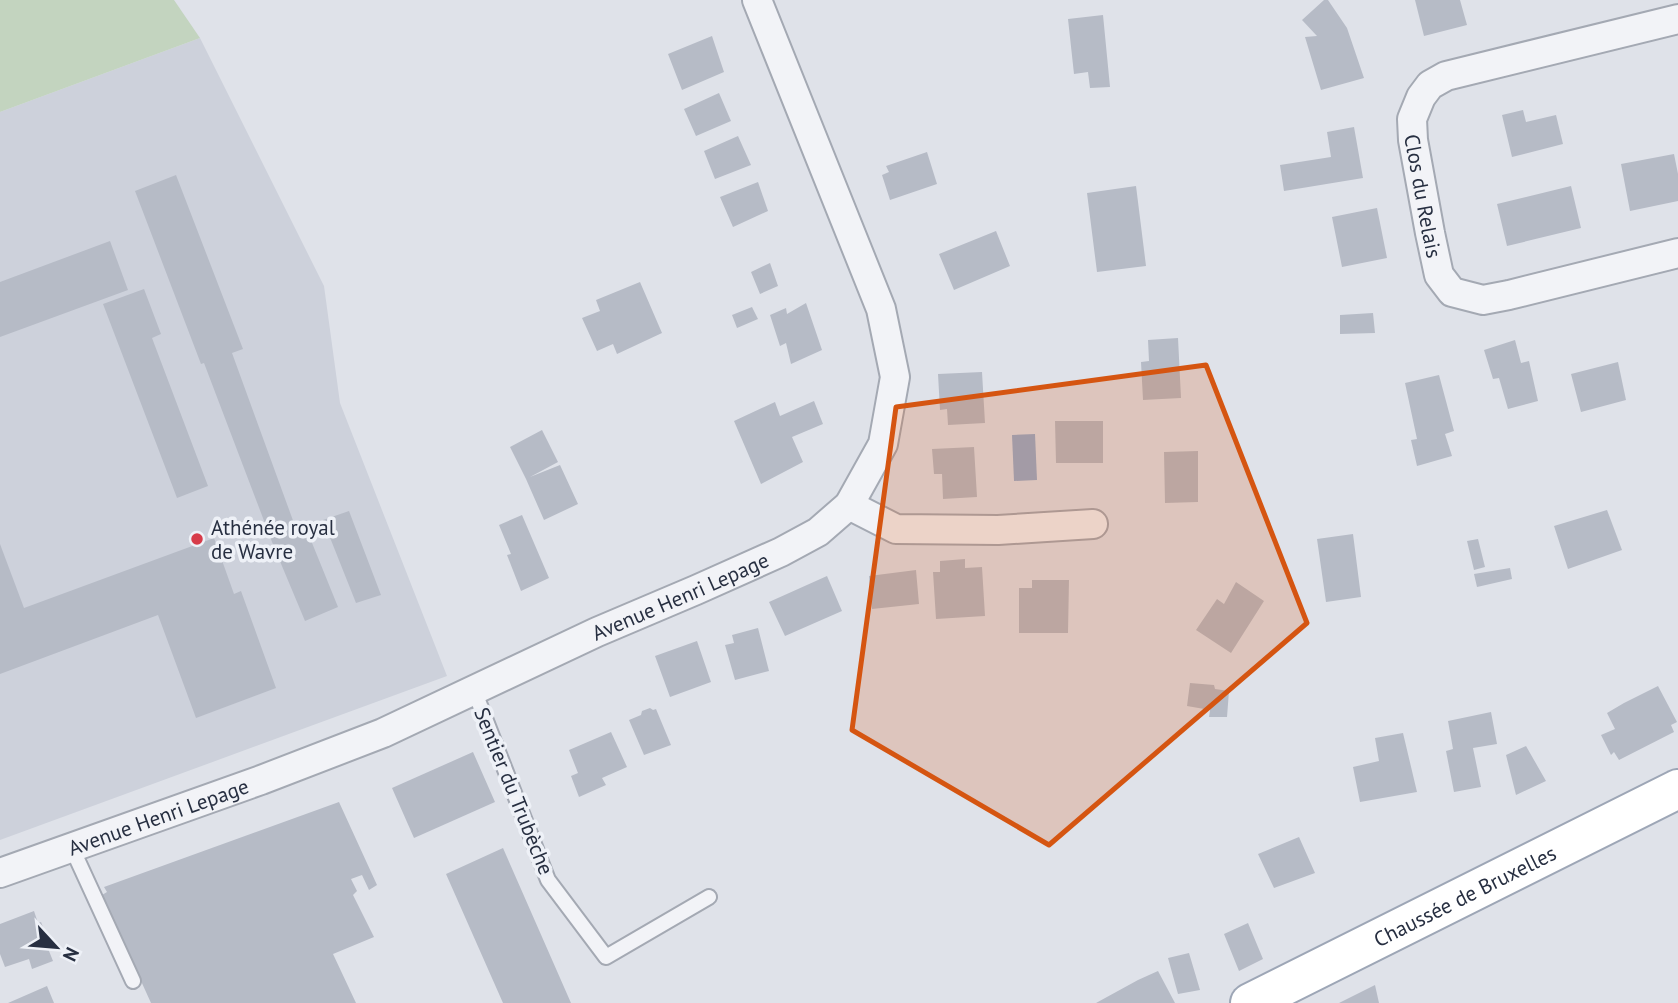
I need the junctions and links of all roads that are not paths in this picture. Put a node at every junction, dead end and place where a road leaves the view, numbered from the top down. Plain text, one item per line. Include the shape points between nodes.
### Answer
1 (757, 0) edge
2 (1678, 19) edge
3 (1678, 253) edge
4 (849, 505) junction
5 (1093, 523) dead end
6 (474, 690) junction
7 (1678, 789) edge
8 (71, 846) junction
9 (0, 873) edge
10 (709, 897) dead end
11 (133, 981) dead end
12 (1250, 1003) edge

1 - 4 street, Avenue Henri Lepage via 881,309 895,377 883,444
2 - 3 street, Clos du Relais via 1446,76 1430,85 1412,118 1439,275 1452,292 1483,300
4 - 5 street via 896,529 998,530
4 - 6 street, Avenue Henri Lepage via 818,533 782,552
6 - 8 street, Avenue Henri Lepage via 383,733
6 - 10 lane, Sentier du Trubèche via 548,880 606,957
7 - 12 main road, Chaussée de Bruxelles
8 - 9 street, Avenue Henri Lepage
8 - 11 lane

